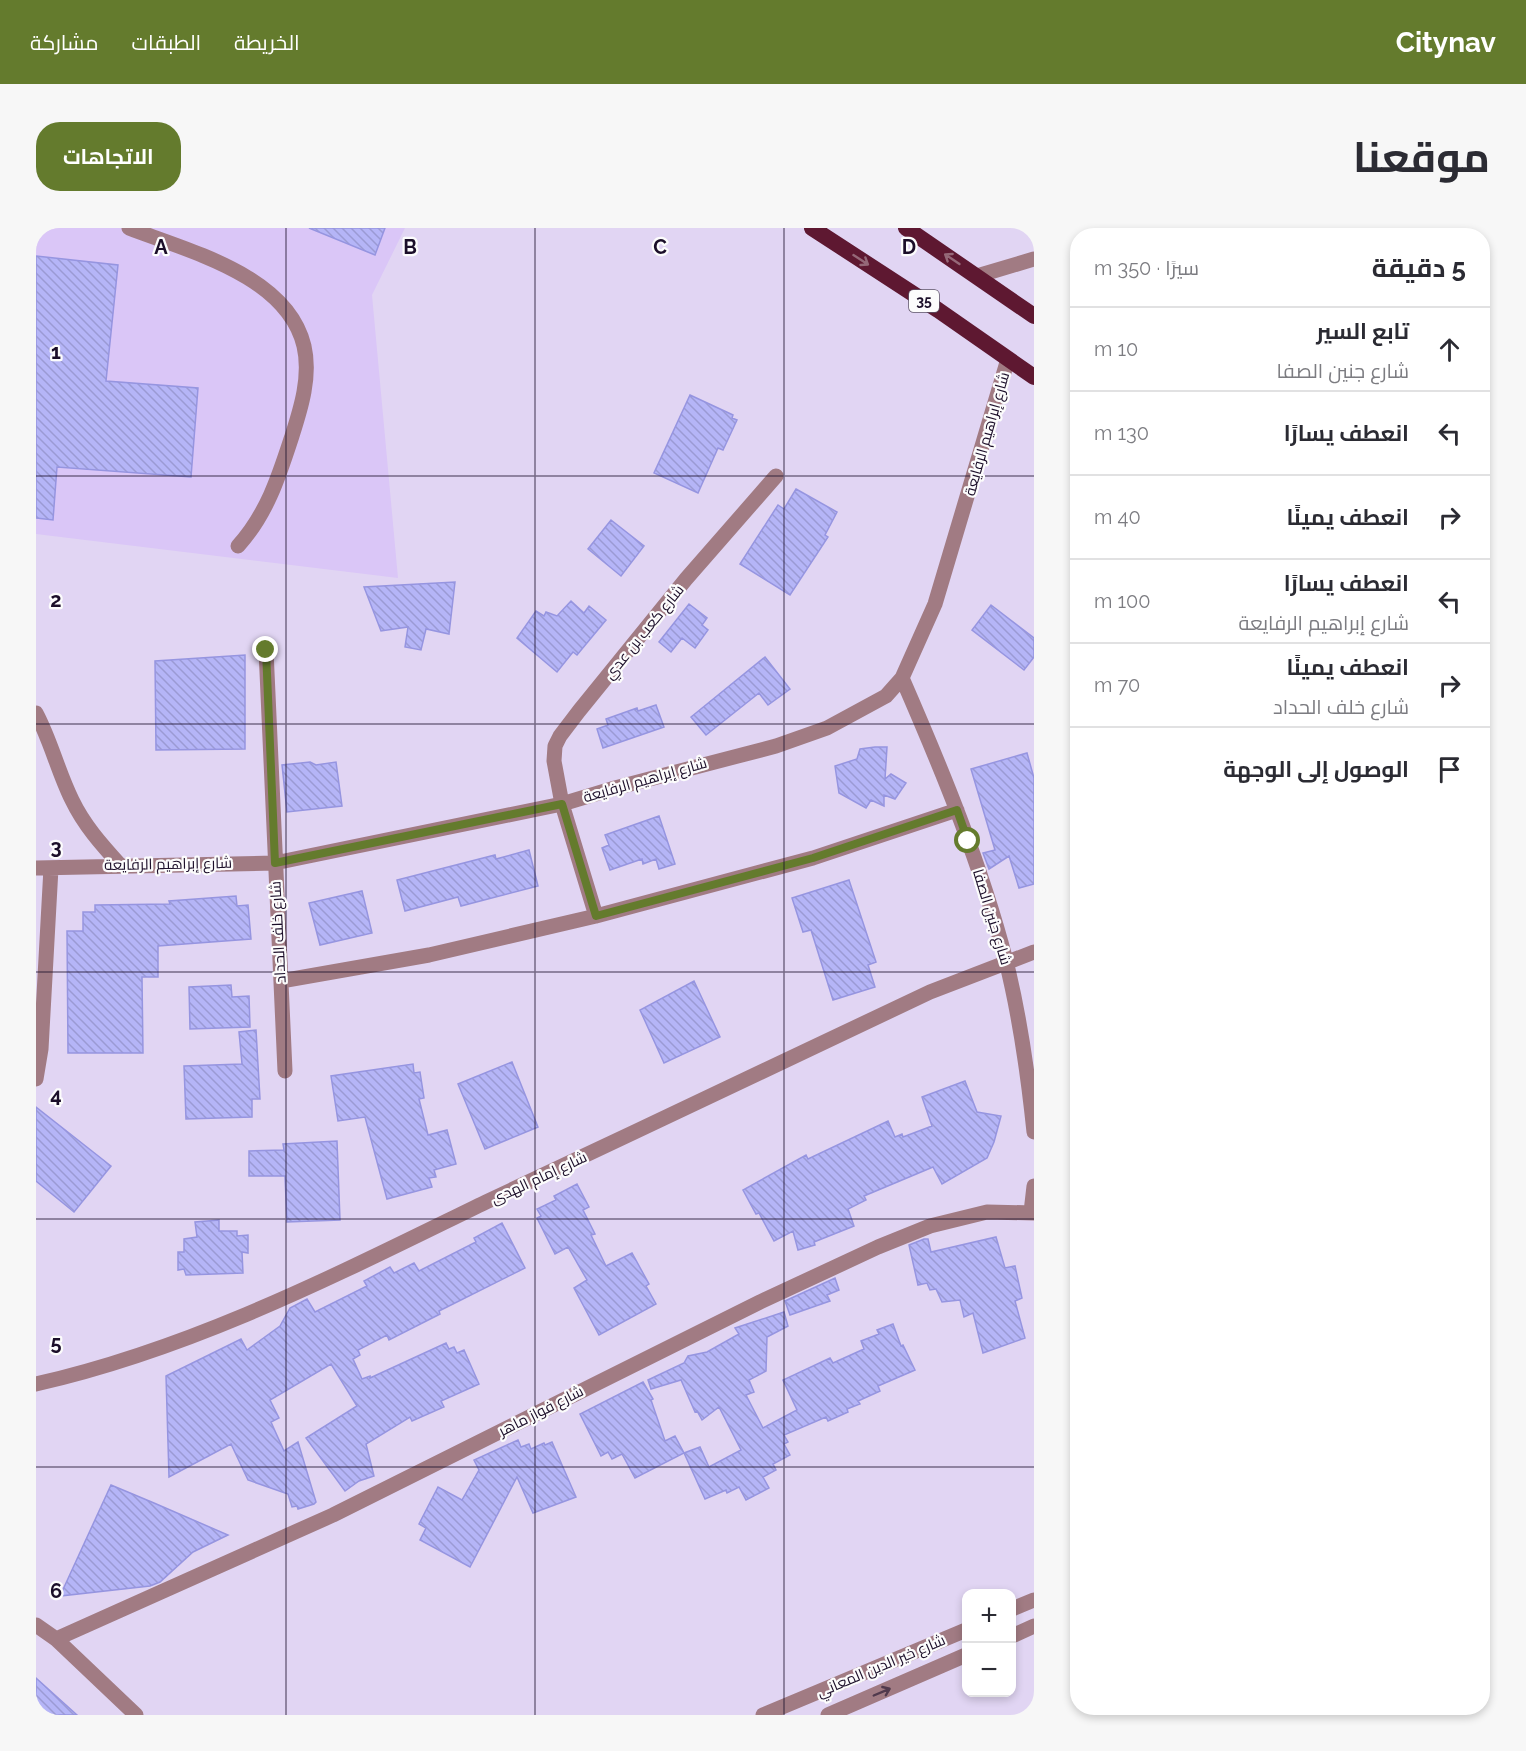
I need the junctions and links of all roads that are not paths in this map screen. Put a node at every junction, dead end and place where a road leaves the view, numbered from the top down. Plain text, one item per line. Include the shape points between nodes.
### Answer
1 (129, 228) edge
2 (812, 228) edge
3 (906, 228) edge
4 (1034, 259) edge
5 (977, 276) junction
6 (1034, 316) edge
7 (1008, 359) junction
8 (1034, 377) edge
9 (776, 476) dead end
10 (237, 546) dead end
11 (266, 650) dead end
12 (902, 678) junction
13 (36, 713) edge
14 (562, 804) junction
15 (957, 810) junction
16 (275, 863) junction
17 (120, 865) junction
18 (44, 868) edge
19 (596, 916) junction
20 (1034, 952) edge
21 (1006, 962) junction
22 (281, 981) junction
23 (285, 1071) dead end
24 (36, 1079) edge
25 (1034, 1132) edge
26 (1034, 1186) edge
27 (1033, 1212) edge
28 (36, 1384) edge
29 (1034, 1600) edge
30 (1016, 1608) edge
31 (36, 1625) edge
32 (1034, 1629) edge
33 (962, 1632) edge
34 (1016, 1634) edge
35 (56, 1639) junction
36 (962, 1657) edge
37 (834, 1714) edge
38 (136, 1715) edge
39 (763, 1715) edge

1 - 10 street via 241,273 283,308 299,332 306,376 300,411 267,507
2 -> 7 highway, 35
5 -> 3 highway
4 - 5 street
5 - 6 highway
7 - 8 highway, 35
7 - 12 street, شارع إبراهيم الرفايعة via 945,577
9 - 14 street, شارع كعب بن عدي via 686,579 560,736 554,761
11 - 16 street, شارع خلف الحداد
12 - 14 street, شارع إبراهيم الرفايعة via 886,696 827,728 776,746
12 - 15 street, شارع جنين الصفا
13 - 17 street via 72,800 91,833
14 - 16 street, شارع إبراهيم الرفايعة
14 - 19 street, شارع كعب بن عدي
15 - 19 street via 813,858
15 - 21 street, شارع جنين الصفا
16 - 17 street, شارع إبراهيم الرفايعة
16 - 22 street, شارع خلف الحداد
17 - 18 street, شارع إبراهيم الرفايعة
18 - 24 street via 41,1049
19 - 22 street via 429,955
20 - 21 street, شارع إمام الهدى
21 - 25 street, شارع جنين الصفا via 1023,1045
21 - 28 street, شارع إمام الهدى via 930,992 274,1304 146,1353
22 - 23 street, شارع خلف الحداد
26 - 27 street
27 - 35 street, شارع فواز ماهر via 987,1212 930,1226 878,1247 333,1515
29 - 30 street
31 - 35 street
32 - 34 street
33 - 39 street, شارع خير الدين المعاني
35 - 38 street
37 -> 36 street, شارع خير الدين المعاني

